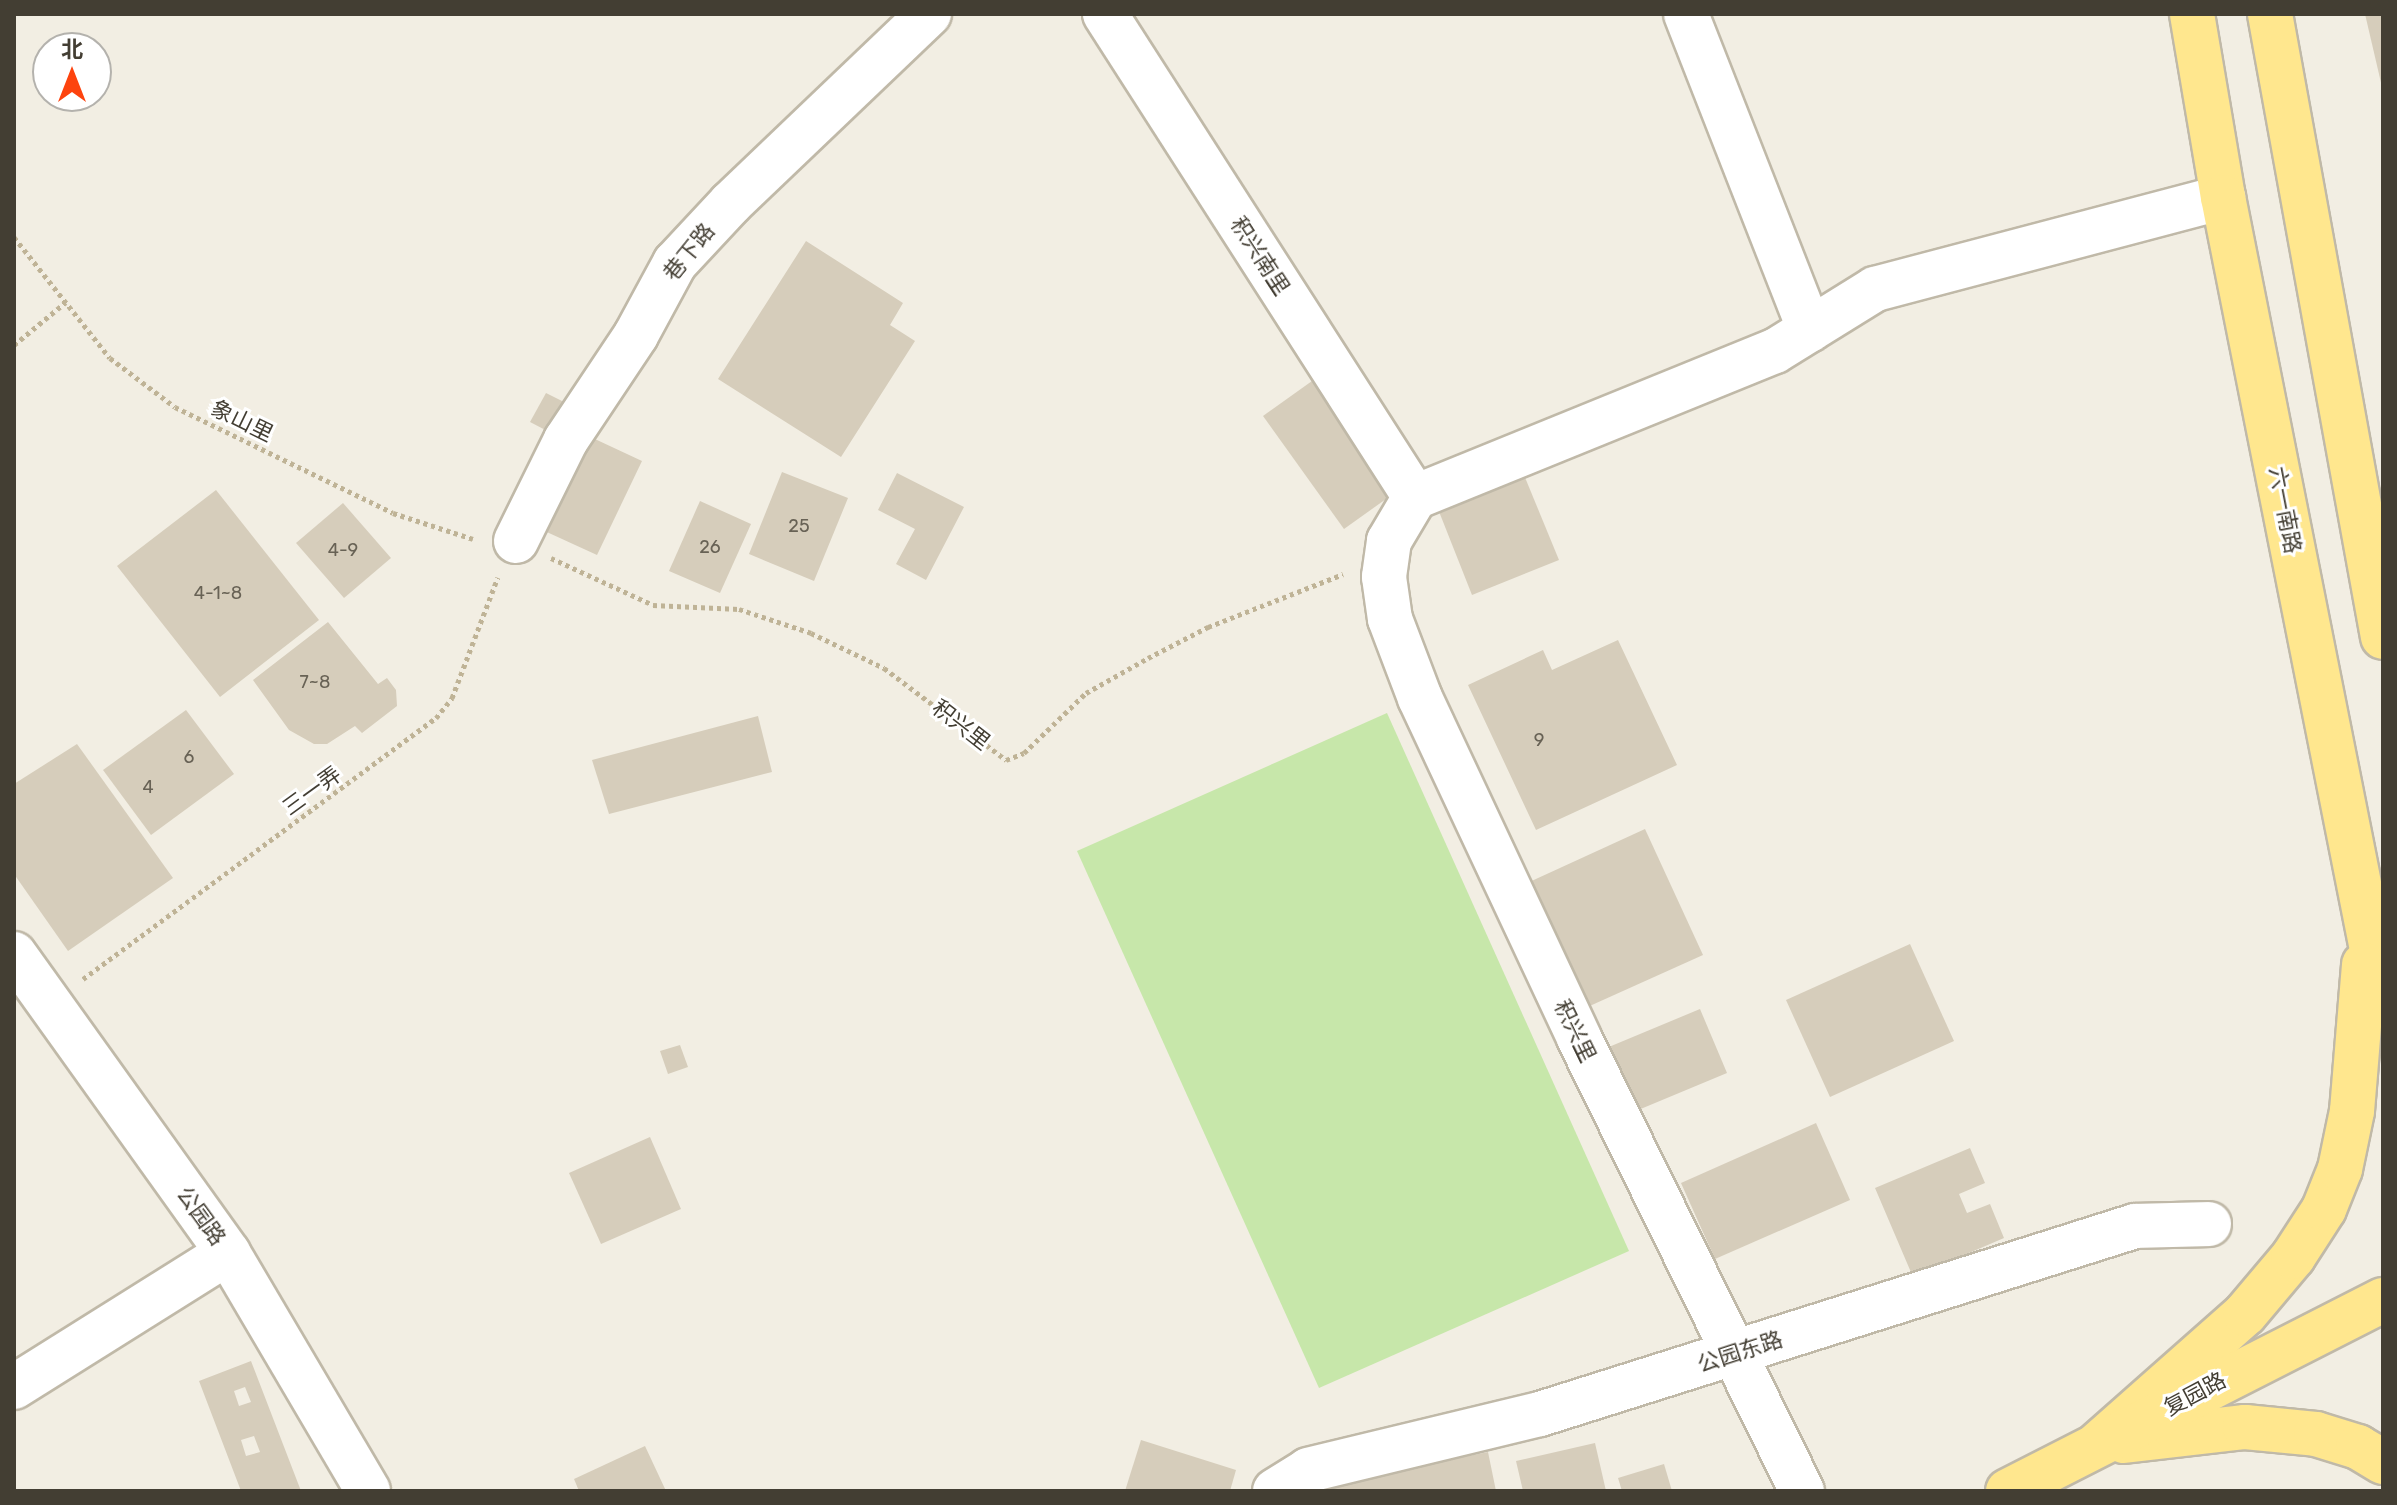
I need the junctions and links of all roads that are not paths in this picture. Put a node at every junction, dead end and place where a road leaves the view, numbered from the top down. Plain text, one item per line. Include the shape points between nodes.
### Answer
1 (929, 14) edge
2 (1105, 14) edge
3 (1686, 14) edge
4 (2192, 14) edge
5 (2270, 14) edge
6 (2223, 197) junction
7 (1810, 330) junction
8 (1415, 497) junction
9 (516, 541) road end
10 (2383, 637) edge
11 (2367, 926) junction
12 (14, 954) edge
13 (2383, 1005) edge
14 (2209, 1224) dead end
15 (228, 1253) junction
16 (2383, 1300) edge
17 (1732, 1354) junction
18 (14, 1387) edge
19 (2098, 1444) junction
20 (2383, 1462) edge
21 (368, 1491) edge
22 (1275, 1491) edge
23 (1802, 1491) edge
24 (2008, 1491) edge

1 - 9 street, 巷下路 via 739,194 675,263 636,335 566,440
2 - 8 street, 积兴南里
3 - 7 street
4 - 6 main road, 六一南路
5 - 10 main road
6 - 7 street via 1875,289
6 - 11 main road, 六一南路
7 - 8 street via 1775,351
8 - 17 street, 积兴里 via 1385,558 1390,619 1420,698
11 - 13 main road, 六一南路
11 - 19 main road via 2352,1111 2340,1169 2324,1209 2293,1257 2245,1314
12 - 15 street, 公园路
14 - 17 street, 公园东路 via 2135,1226
15 - 18 street
15 - 21 street, 公园路
16 - 19 main road, 复园路
17 - 22 street, 公园东路 via 1540,1414 1338,1461 1293,1477
17 - 23 street, 积兴里
19 - 20 main road via 2245,1427 2316,1434 2358,1447
19 - 24 main road, 复园路

